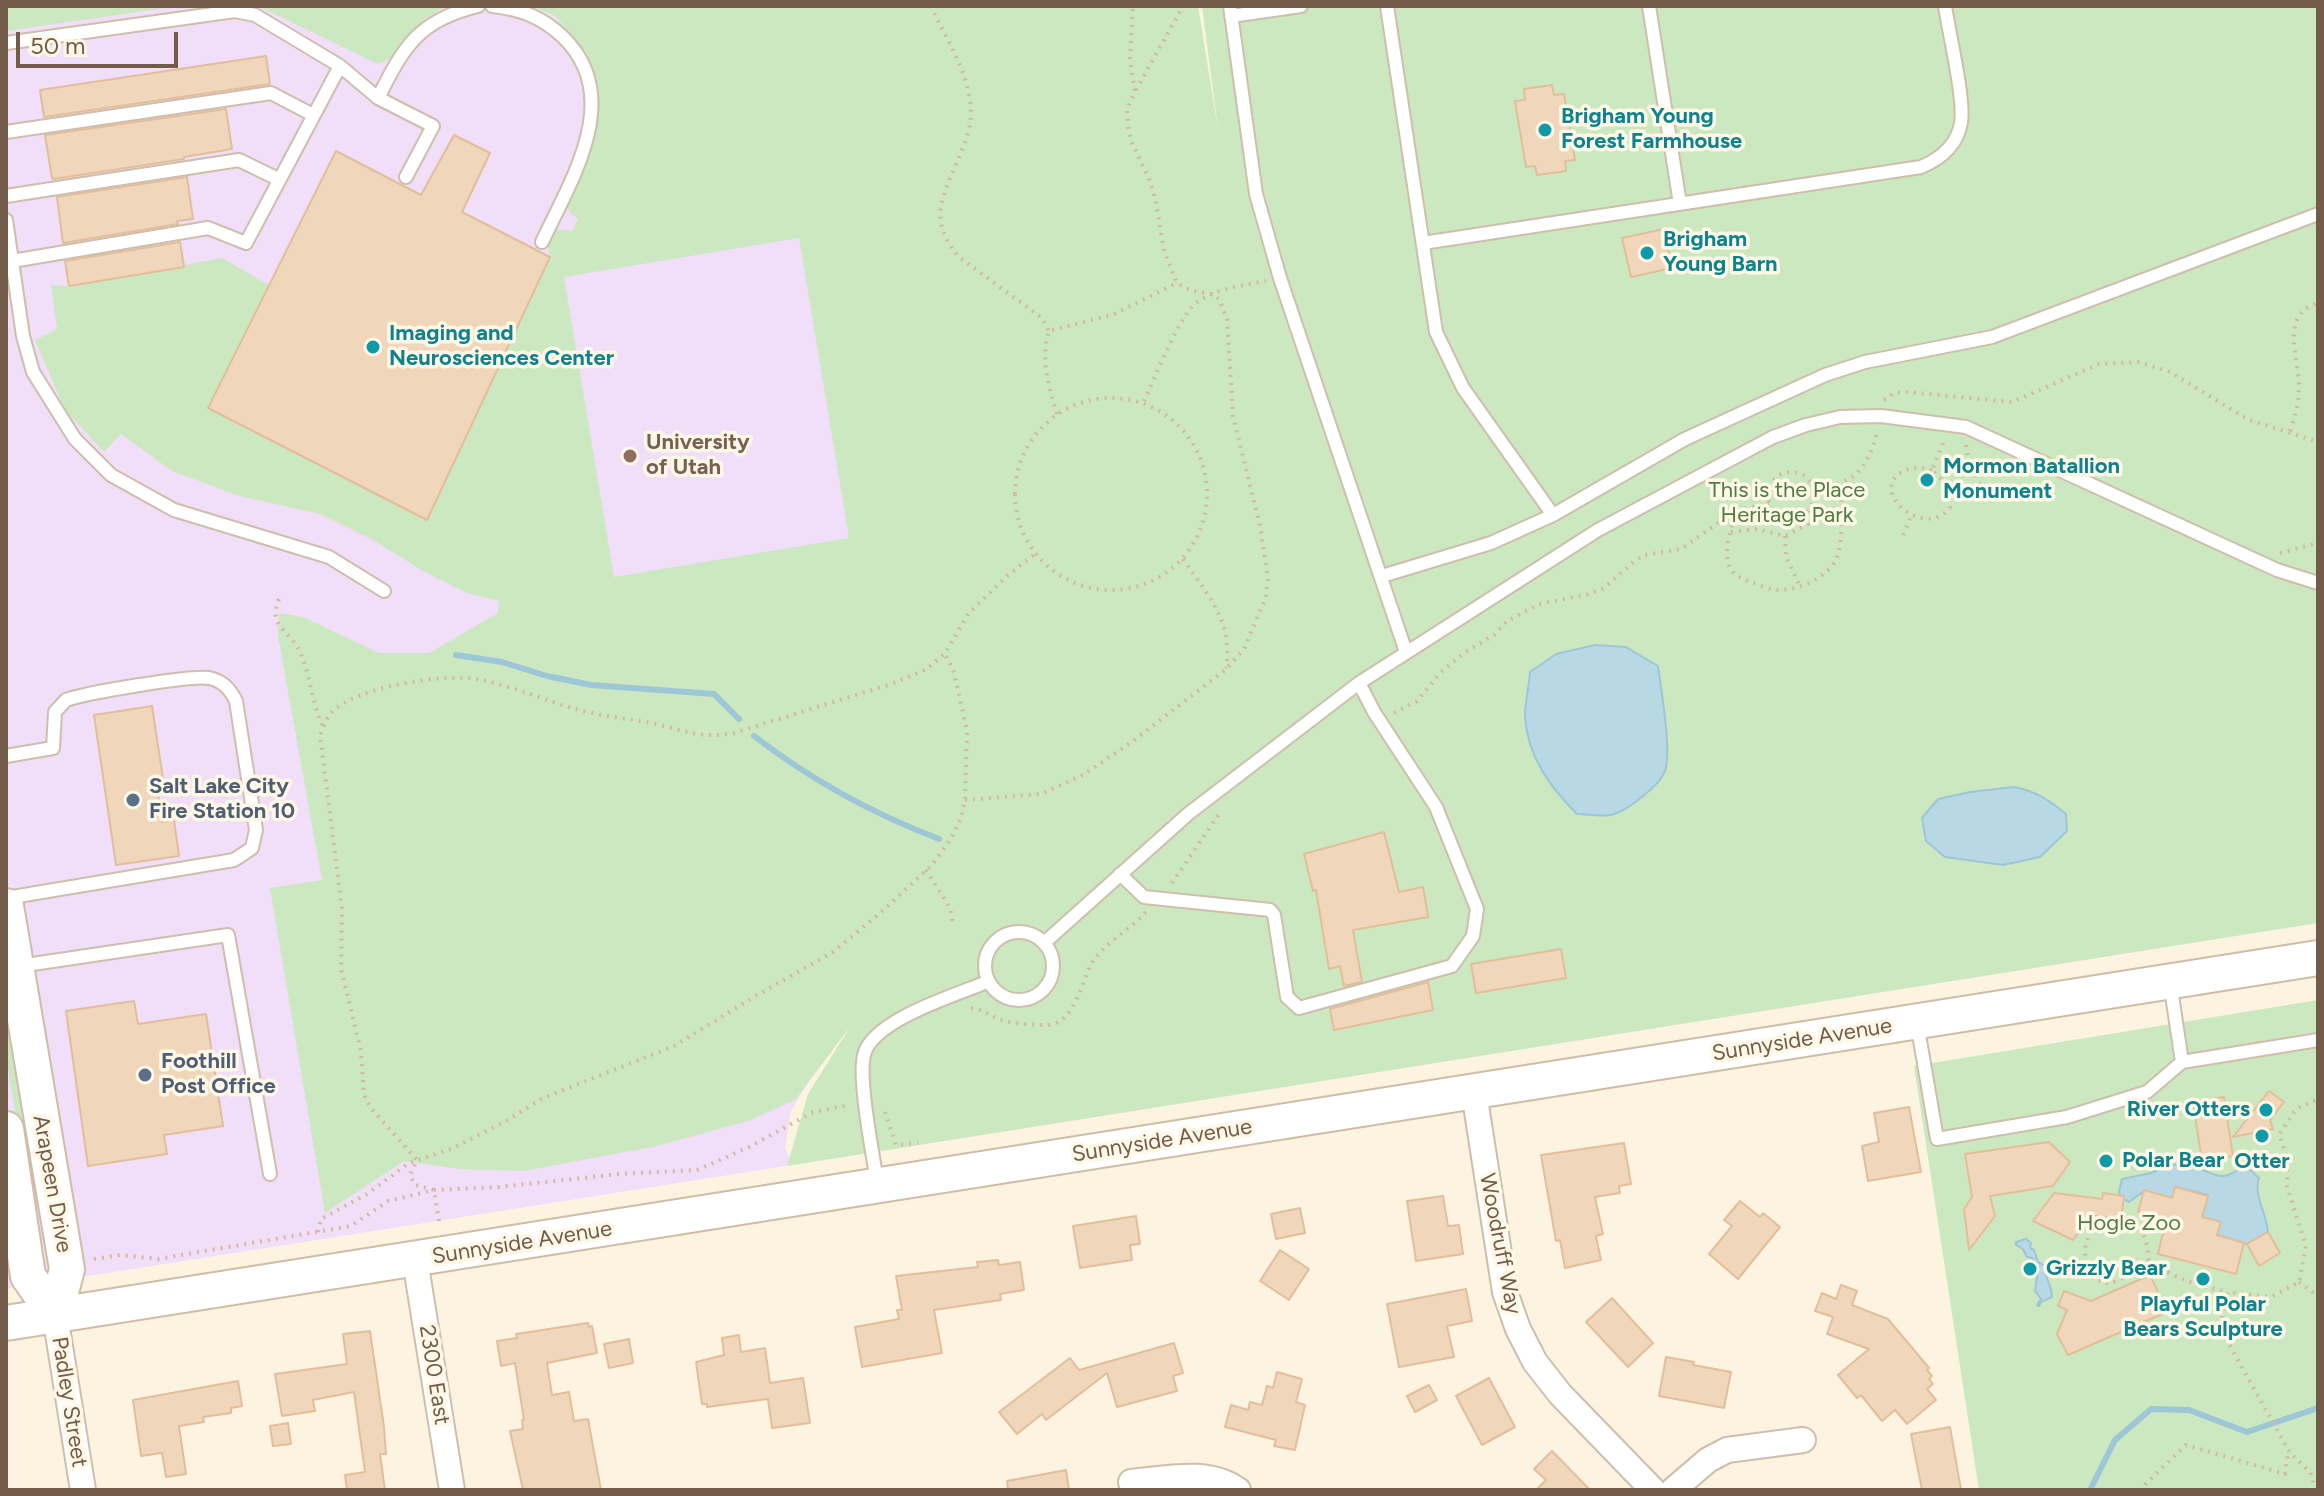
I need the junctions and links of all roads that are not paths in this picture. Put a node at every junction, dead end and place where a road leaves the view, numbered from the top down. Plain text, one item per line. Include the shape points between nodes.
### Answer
1 (478, 6) edge
2 (492, 6) edge
3 (1301, 6) edge
4 (1387, 6) edge
5 (1649, 6) edge
6 (1945, 6) edge
7 (1231, 11) edge
8 (6, 43) edge
9 (340, 66) junction
10 (378, 98) junction
11 (313, 115) junction
12 (6, 132) edge
13 (406, 177) dead end
14 (278, 179) junction
15 (6, 196) edge
16 (1680, 204) junction
17 (2318, 214) edge
18 (6, 220) edge
19 (542, 242) dead end
20 (1423, 243) junction
21 (12, 261) junction
22 (20, 320) junction
23 (6, 321) edge
24 (1553, 515) junction
25 (1382, 576) junction
26 (2318, 583) edge
27 (384, 591) dead end
28 (1406, 652) junction
29 (1359, 683) junction
30 (6, 756) edge
31 (1120, 874) junction
32 (6, 898) edge
33 (6, 906) edge
34 (1044, 943) junction
35 (2318, 958) edge
36 (16, 966) junction
37 (987, 982) junction
38 (2170, 982) junction
39 (1917, 1023) junction
40 (2318, 1040) edge
41 (2182, 1062) junction
42 (1474, 1092) junction
43 (6, 1129) edge
44 (270, 1174) dead end
45 (877, 1186) junction
46 (415, 1260) junction
47 (55, 1315) junction
48 (6, 1323) edge
49 (1803, 1440) dead end
50 (1131, 1482) dead end
51 (83, 1490) edge
52 (452, 1490) edge
53 (1238, 1490) edge
54 (1653, 1490) edge
55 (1673, 1490) edge

1 - 10 lane via 452,12 425,28 403,51
2 - 19 lane via 518,8 548,23 572,46 587,73 593,104 587,142
3 - 7 lane
4 - 20 lane
5 - 16 lane
6 - 16 lane via 1961,123 1938,160 1921,167
7 - 25 lane via 1256,194
8 - 9 lane via 235,11 255,15
9 - 10 lane
9 - 11 lane
10 - 13 lane via 433,126
11 - 12 lane via 271,93
11 - 14 lane
14 - 15 lane via 239,160
14 - 21 lane via 246,243 208,228
16 - 20 lane
17 - 24 lane via 1992,337 1825,375 1685,439
18 - 21 lane
20 - 24 lane via 1436,332 1456,374
21 - 22 lane
22 - 23 lane
22 - 27 lane via 33,372 75,439 111,475 174,510 329,557
24 - 25 lane via 1491,543
25 - 28 lane
26 - 28 lane via 2277,570 1966,427 1881,416 1840,417 1773,437 1598,530
28 - 29 lane
29 - 31 lane via 1199,805
29 - 31 lane via 1436,807 1477,909 1473,936 1452,966 1299,1008 1287,997 1270,910 1144,897
30 - 32 lane via 53,748 55,712 66,700 210,679 228,687 241,717 256,830 252,848 234,860
31 - 34 lane
33 - 36 main road, Arapeen Drive
34 - 37 lane via 1022,933 1000,937 988,952
34 - 37 lane via 1053,973 1040,994 1009,999
35 - 38 main road, Sunnyside Avenue
36 - 44 lane via 228,935
36 - 47 main road, Arapeen Drive via 67,1269
37 - 45 lane via 891,1023 864,1054
38 - 39 main road, Sunnyside Avenue
38 - 41 lane
39 - 41 lane via 1937,1139 2067,1117 2147,1092
39 - 42 main road, Sunnyside Avenue
40 - 41 lane
42 - 45 main road, Sunnyside Avenue
42 - 54 street, Woodruff Way via 1505,1292 1518,1329 1560,1394
43 - 47 main road, Arapeen Drive via 28,1276
45 - 46 main road, Sunnyside Avenue
46 - 47 main road, Sunnyside Avenue
46 - 52 street, 2300 East
47 - 48 main road, Sunnyside Avenue
47 - 51 street, Padley Street
49 - 55 street via 1727,1450
50 - 53 street via 1202,1476

